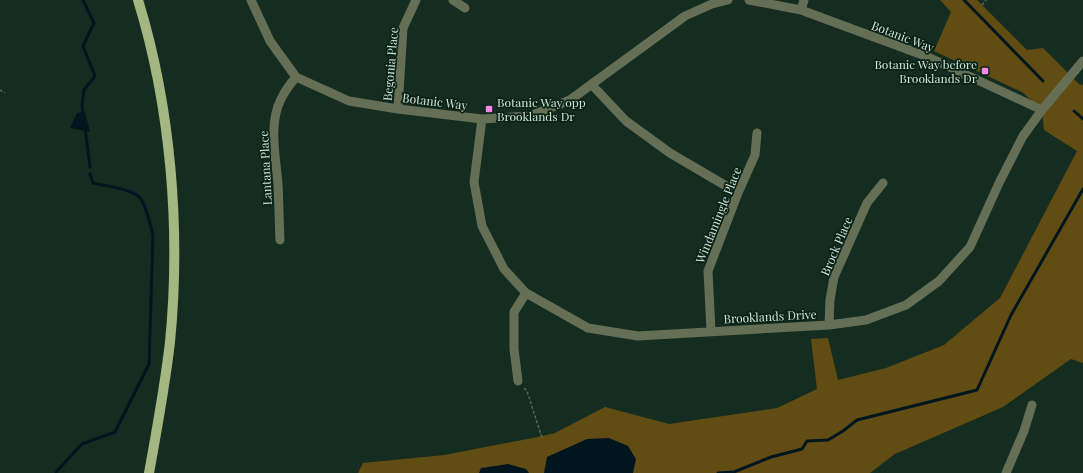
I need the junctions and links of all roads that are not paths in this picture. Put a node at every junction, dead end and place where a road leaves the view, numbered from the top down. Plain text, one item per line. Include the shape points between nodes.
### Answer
1 (138, 0) edge
2 (251, 0) edge
3 (416, 0) edge
4 (453, 0) edge
5 (728, 0) edge
6 (749, 0) edge
7 (804, 0) edge
8 (711, 2) edge
9 (465, 8) dead end
10 (801, 10) junction
11 (1083, 61) edge
12 (296, 77) junction
13 (592, 85) junction
14 (398, 109) junction
15 (1042, 110) junction
16 (482, 119) junction
17 (757, 133) dead end
18 (883, 183) dead end
19 (738, 193) junction
20 (280, 240) dead end
21 (526, 293) junction
22 (828, 325) junction
23 (711, 331) junction
24 (518, 381) dead end
25 (1032, 405) dead end
26 (149, 473) edge
27 (1006, 473) edge

1 - 26 main road via 165,126 171,180 174,252 170,341
2 - 12 street, Botanic Way via 270,41
3 - 14 street, Begonia Place via 403,28
4 - 9 street
5 - 8 street, Botanic Way
6 - 10 street, Botanic Way
7 - 10 street
8 - 13 street, Botanic Way via 685,16
10 - 15 street, Botanic Way via 928,57
11 - 15 street, Brooklands Drive
12 - 14 street, Botanic Way via 349,101
12 - 20 street, Lantana Place via 280,101 273,135
13 - 16 street, Botanic Way via 570,100 530,116
13 - 19 street via 626,121 664,149
14 - 16 street, Botanic Way
15 - 22 street, Brooklands Drive via 1023,136 970,247 939,282 906,305 866,320
16 - 21 street, Brooklands Drive via 474,182 482,226 504,269
17 - 19 street, Windamingle Place via 755,155
18 - 22 street, Brock Place via 867,202 834,278
19 - 23 street, Windamingle Place via 708,271
21 - 23 street, Brooklands Drive via 588,328 638,336
21 - 24 street via 514,312 514,349
22 - 23 street, Brooklands Drive
25 - 27 street

